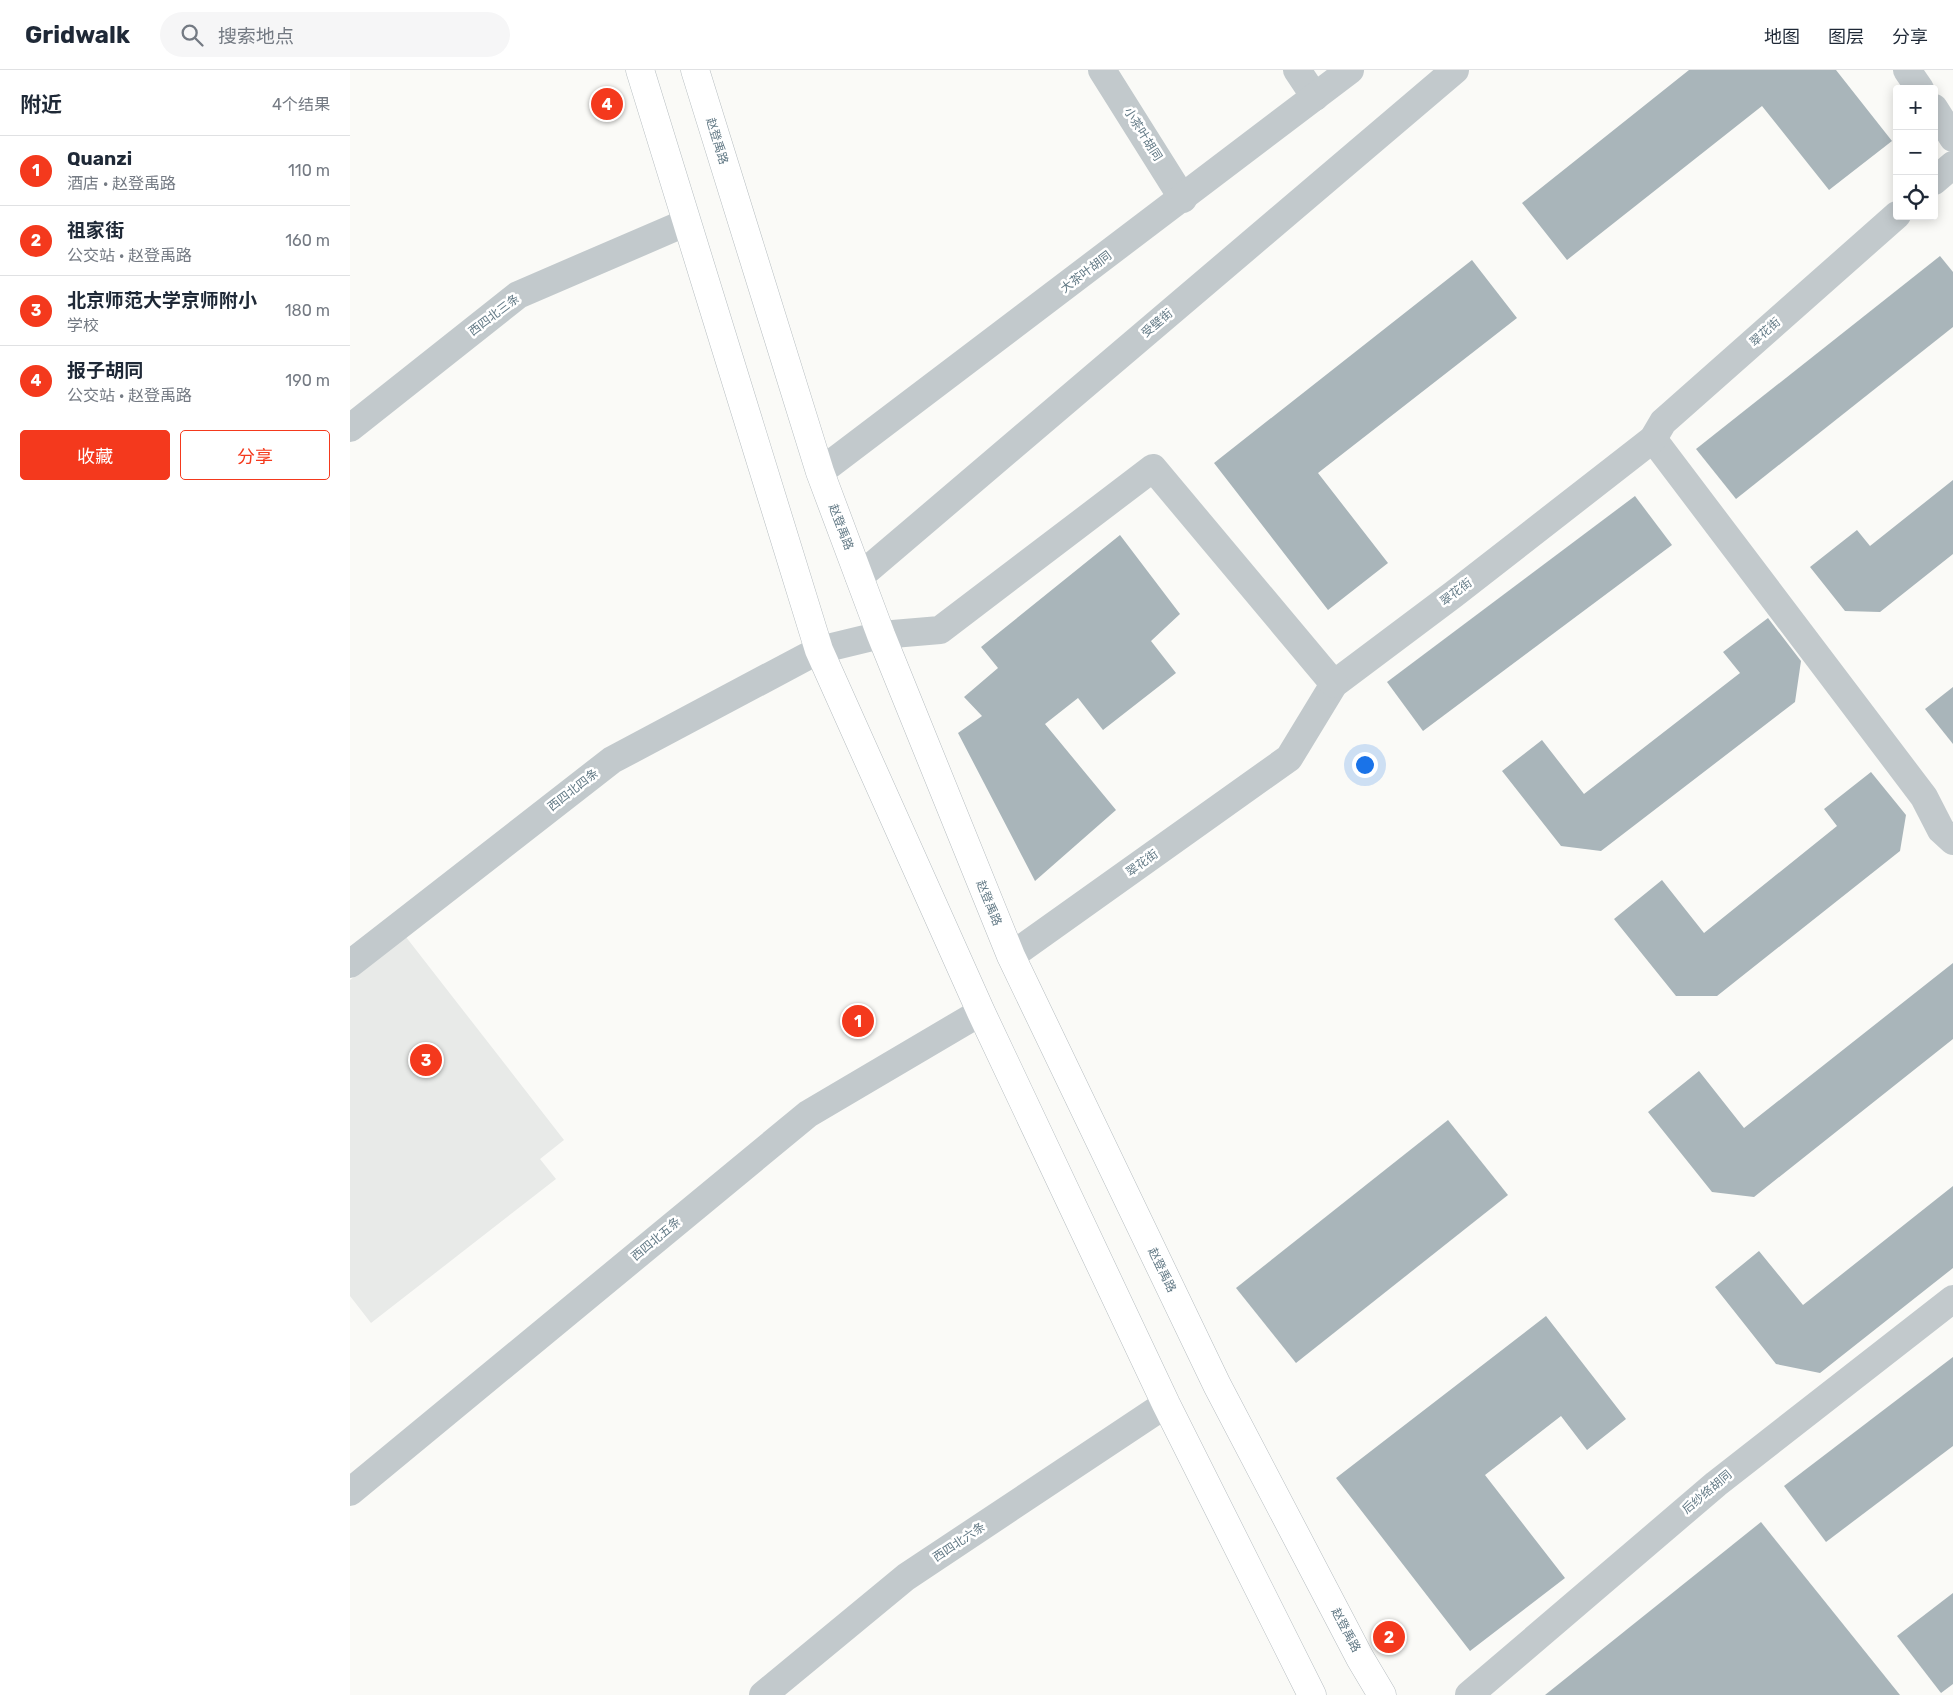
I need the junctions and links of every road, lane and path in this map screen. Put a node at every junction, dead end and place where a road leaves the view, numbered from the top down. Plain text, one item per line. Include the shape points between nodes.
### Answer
1 (640, 70) edge
2 (695, 70) edge
3 (1102, 70) edge
4 (1297, 70) edge
5 (1350, 70) edge
6 (1455, 70) edge
7 (1907, 70) edge
8 (1917, 85) edge
9 (1315, 97) junction
10 (1938, 114) edge
11 (1952, 133) edge
12 (1953, 165) edge
13 (1938, 178) edge
14 (1183, 199) junction
15 (1893, 219) edge
16 (685, 222) junction
17 (350, 428) edge
18 (1653, 439) junction
19 (820, 472) junction
20 (859, 576) junction
21 (881, 635) junction
22 (819, 650) junction
23 (1334, 684) junction
24 (1953, 841) edge
25 (1011, 956) junction
26 (350, 964) edge
27 (981, 1012) junction
28 (1953, 1299) edge
29 (1166, 1404) junction
30 (350, 1492) edge
31 (763, 1695) edge
32 (1312, 1695) edge
33 (1382, 1695) edge
34 (1469, 1695) edge

1 - 16 main road
2 - 19 main road, 赵登禹路
3 - 14 street, 小茶叶胡同
4 - 9 street
5 - 9 street, 大茶叶胡同
6 - 20 street, 受壁街
7 - 8 street
9 - 14 street, 大茶叶胡同
10 - 11 street
12 - 13 street
14 - 19 street, 大茶叶胡同
15 - 18 street, 翠花街 via 1663,422
16 - 17 street, 西四北三条 via 518,295
16 - 22 main road
18 - 23 street, 翠花街
18 - 24 street via 1924,797 1941,830
19 - 20 main road, 赵登禹路
20 - 21 main road, 赵登禹路
21 - 22 street, 西四北四条
21 - 23 street, 西四北四条 via 940,630 1153,468
21 - 25 main road, 赵登禹路
22 - 26 street, 西四北四条 via 612,760
22 - 27 main road
23 - 25 street, 翠花街 via 1288,758
25 - 33 main road, 赵登禹路 via 1217,1385
27 - 29 main road
27 - 30 street, 西四北五条 via 808,1114
28 - 34 street, 后纱络胡同 via 1716,1484
29 - 31 street, 西四北六条 via 906,1578
29 - 32 main road

